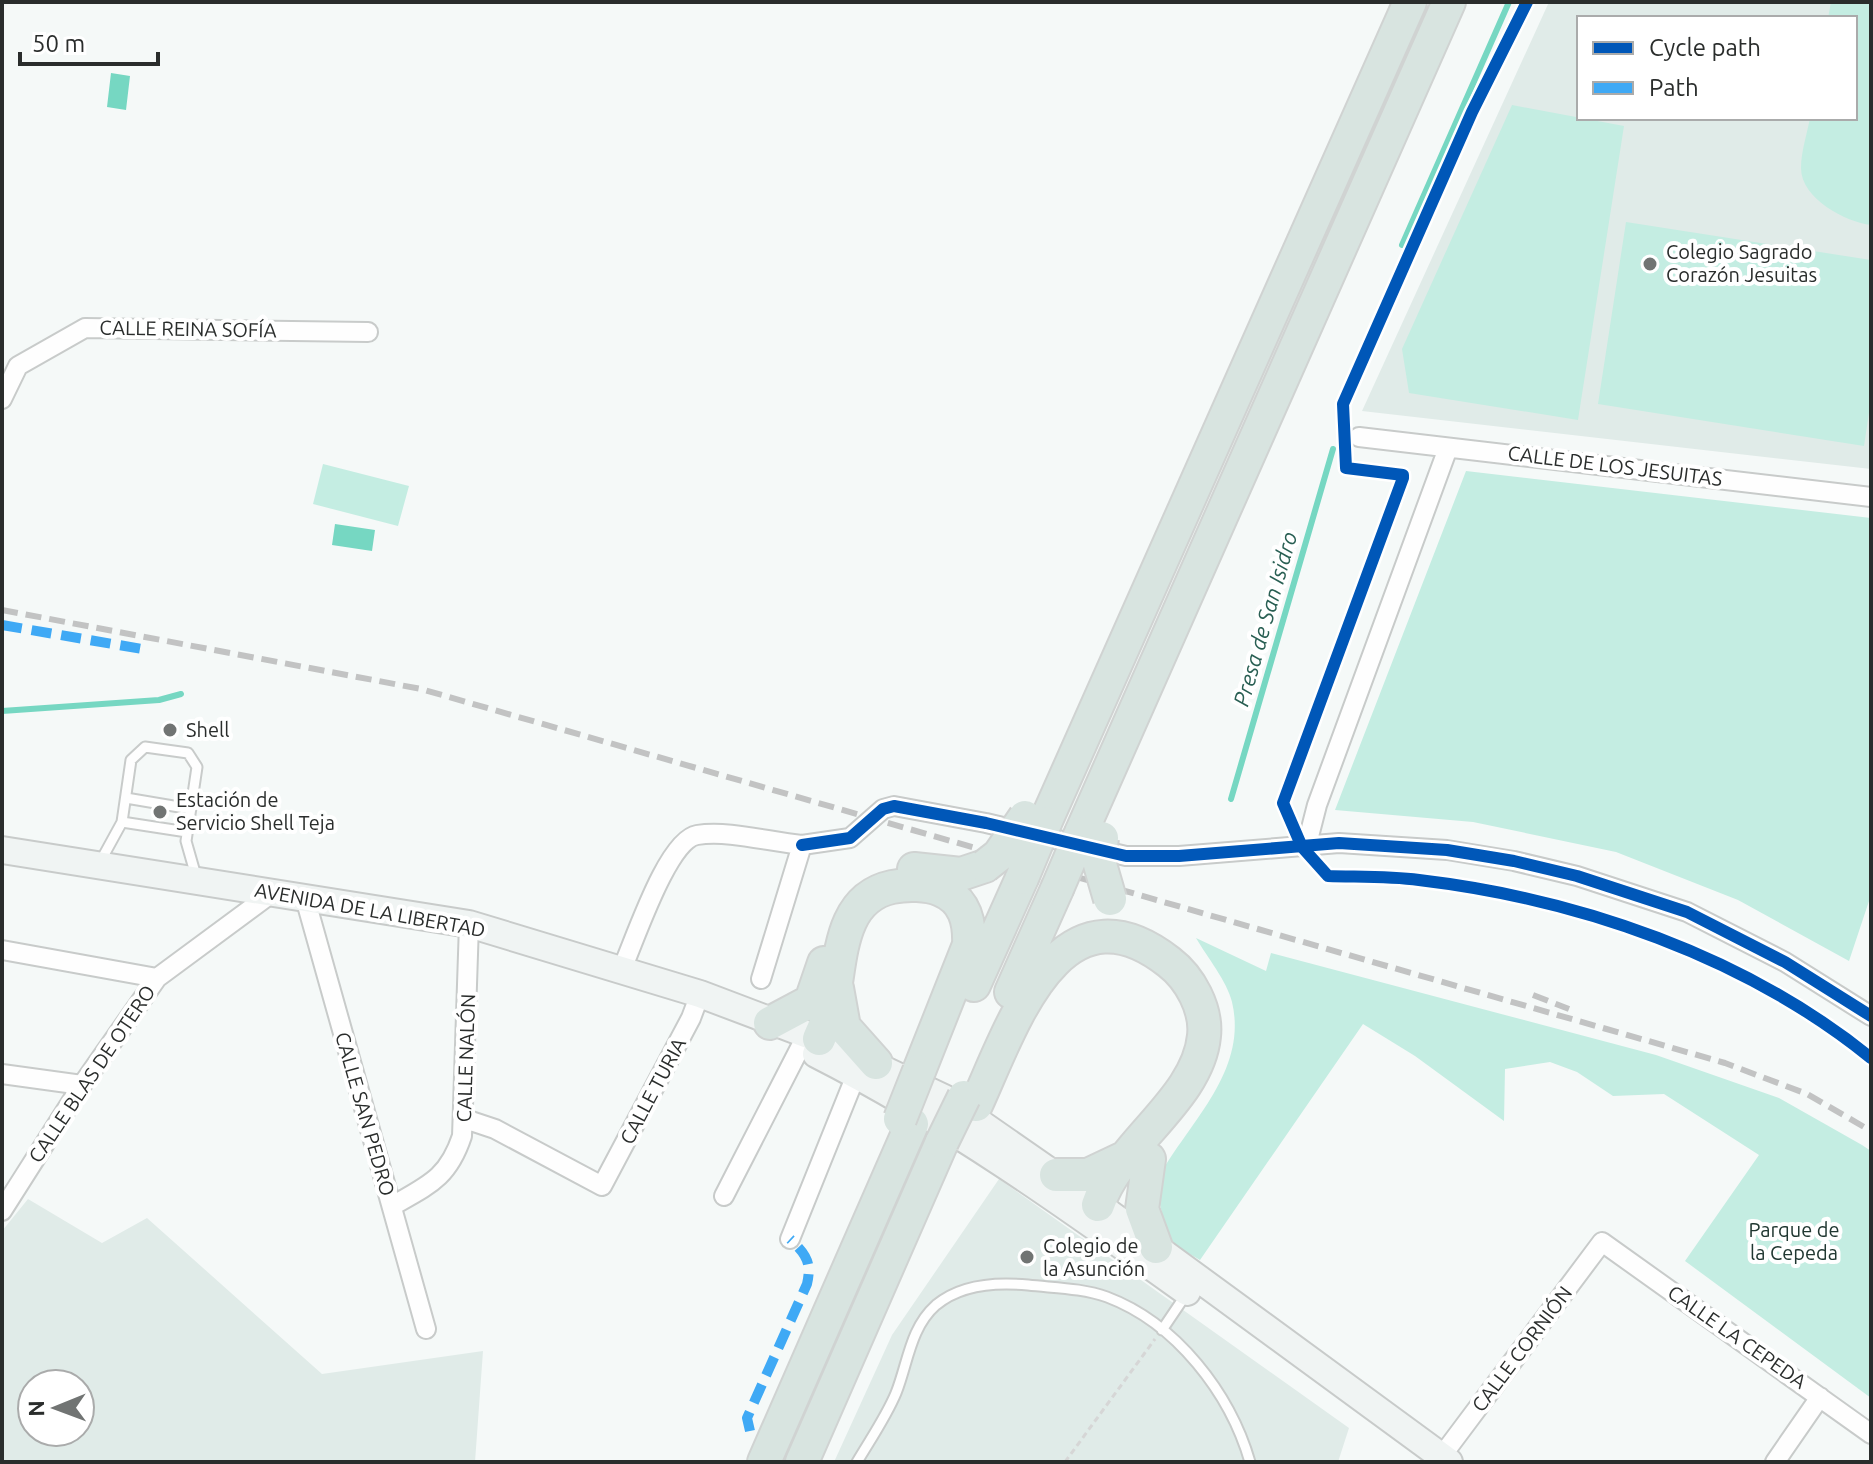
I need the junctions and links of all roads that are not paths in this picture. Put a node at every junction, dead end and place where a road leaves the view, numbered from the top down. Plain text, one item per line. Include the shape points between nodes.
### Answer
1 (1410, 2) edge
2 (1449, 2) edge
3 (368, 332) dead end
4 (2, 399) edge
5 (1359, 437) dead end
6 (1448, 448) junction
7 (1871, 497) edge
8 (126, 798) junction
9 (191, 809) junction
10 (1035, 820) junction
11 (122, 822) junction
12 (187, 832) junction
13 (1103, 842) junction
14 (1307, 844) junction
15 (802, 845) junction
16 (2, 850) edge
17 (98, 865) junction
18 (197, 879) junction
19 (272, 893) junction
20 (305, 898) junction
21 (469, 924) junction
22 (2, 950) edge
23 (621, 971) junction
24 (157, 978) junction
25 (761, 979) dead end
26 (828, 980) junction
27 (700, 994) junction
28 (1869, 1010) edge
29 (821, 1048) junction
30 (2, 1074) edge
31 (925, 1075) junction
32 (82, 1085) junction
33 (970, 1101) junction
34 (465, 1119) junction
35 (959, 1147) junction
36 (1137, 1159) junction
37 (1056, 1175) junction
38 (724, 1196) dead end
39 (392, 1206) junction
40 (1100, 1208) junction
41 (2, 1211) edge
42 (790, 1239) dead end
43 (1115, 1240) junction
44 (1602, 1242) joint
45 (1156, 1247) junction
46 (1187, 1292) junction
47 (426, 1329) dead end
48 (1162, 1330) junction
49 (1324, 1371) junction
50 (1820, 1397) junction
51 (1871, 1434) edge
52 (1413, 1437) junction
53 (805, 1454) edge
54 (1446, 1460) edge
55 (764, 1462) edge
56 (857, 1462) edge
57 (1250, 1462) edge
58 (1775, 1462) edge

1 - 10 highway via 1190,498
2 - 13 highway via 1241,469
3 - 4 street, CALLE REINA SOFÍA via 85,328 18,366
5 - 6 street, CALLE DE LOS JESUITAS
6 - 7 street, CALLE DE LOS JESUITAS
6 - 14 street
8 - 9 lane
8 - 9 lane via 131,760 145,747 188,753 197,767
8 - 11 lane
9 - 12 lane
10 - 26 highway, bridge via 985,866 961,874 900,869 863,882 834,916
10 - 31 highway, bridge via 1022,878
11 - 12 lane
11 - 17 lane
12 - 18 lane
13 - 14 street via 1191,855
13 - 15 street via 894,806 883,809 850,838
13 - 33 highway, bridge via 1057,889
13 - 36 highway, bridge via 1099,861 1110,899 1121,915 1177,948 1193,965 1208,984 1220,1028 1203,1087
14 - 28 street via 1447,850 1577,876 1687,912
15 - 23 street via 706,835 686,839 672,855
15 - 25 street
16 - 17 main road, AVENIDA DE LA LIBERTAD
17 - 18 main road, AVENIDA DE LA LIBERTAD
18 - 19 main road, AVENIDA DE LA LIBERTAD
19 - 20 main road, AVENIDA DE LA LIBERTAD
19 - 24 street, CALLE BLAS DE OTERO
20 - 21 main road, AVENIDA DE LA LIBERTAD
20 - 39 street, CALLE SAN PEDRO
21 - 23 main road, AVENIDA DE LA LIBERTAD
21 - 34 street, CALLE NALÓN
22 - 24 street
23 - 27 main road, AVENIDA DE LA LIBERTAD
24 - 32 street, CALLE BLAS DE OTERO
26 - 29 highway via 831,1011
26 - 29 highway via 811,1001
26 - 29 highway via 844,1027
26 - 31 highway via 855,910 869,897 883,889 919,885 955,898 970,928 969,945
27 - 29 main road, AVENIDA DE LA LIBERTAD
27 - 34 street, CALLE TURIA via 602,1186 495,1129
29 - 35 main road via 888,1090
29 - 37 main road via 944,1098
29 - 38 street
29 - 42 street
30 - 32 street
31 - 55 highway, bridge
32 - 41 street, CALLE BLAS DE OTERO
33 - 35 highway, bridge
33 - 36 highway via 1043,970 1089,939 1134,941 1188,980 1204,1036 1182,1086
34 - 39 street, CALLE NALÓN via 454,1160 437,1180
35 - 40 main road via 989,1145 1085,1208
35 - 43 main road
35 - 53 highway
36 - 37 highway via 1088,1175
36 - 40 highway via 1104,1187
36 - 45 highway via 1142,1209
37 - 40 main road
39 - 47 street, CALLE SAN PEDRO
40 - 43 main road
40 - 45 main road
43 - 46 main road
44 - 50 street, CALLE LA CEPEDA
44 - 54 street, CALLE CORNIÓN
45 - 49 main road
46 - 48 lane
46 - 49 main road via 1201,1292 1295,1359
46 - 52 main road via 1299,1372
48 - 56 lane via 1107,1298 1069,1289 980,1285 958,1292 935,1306 923,1322 896,1394
48 - 57 lane via 1227,1404
49 - 52 main road
50 - 51 street, CALLE LA CEPEDA
50 - 58 street
52 - 54 main road

